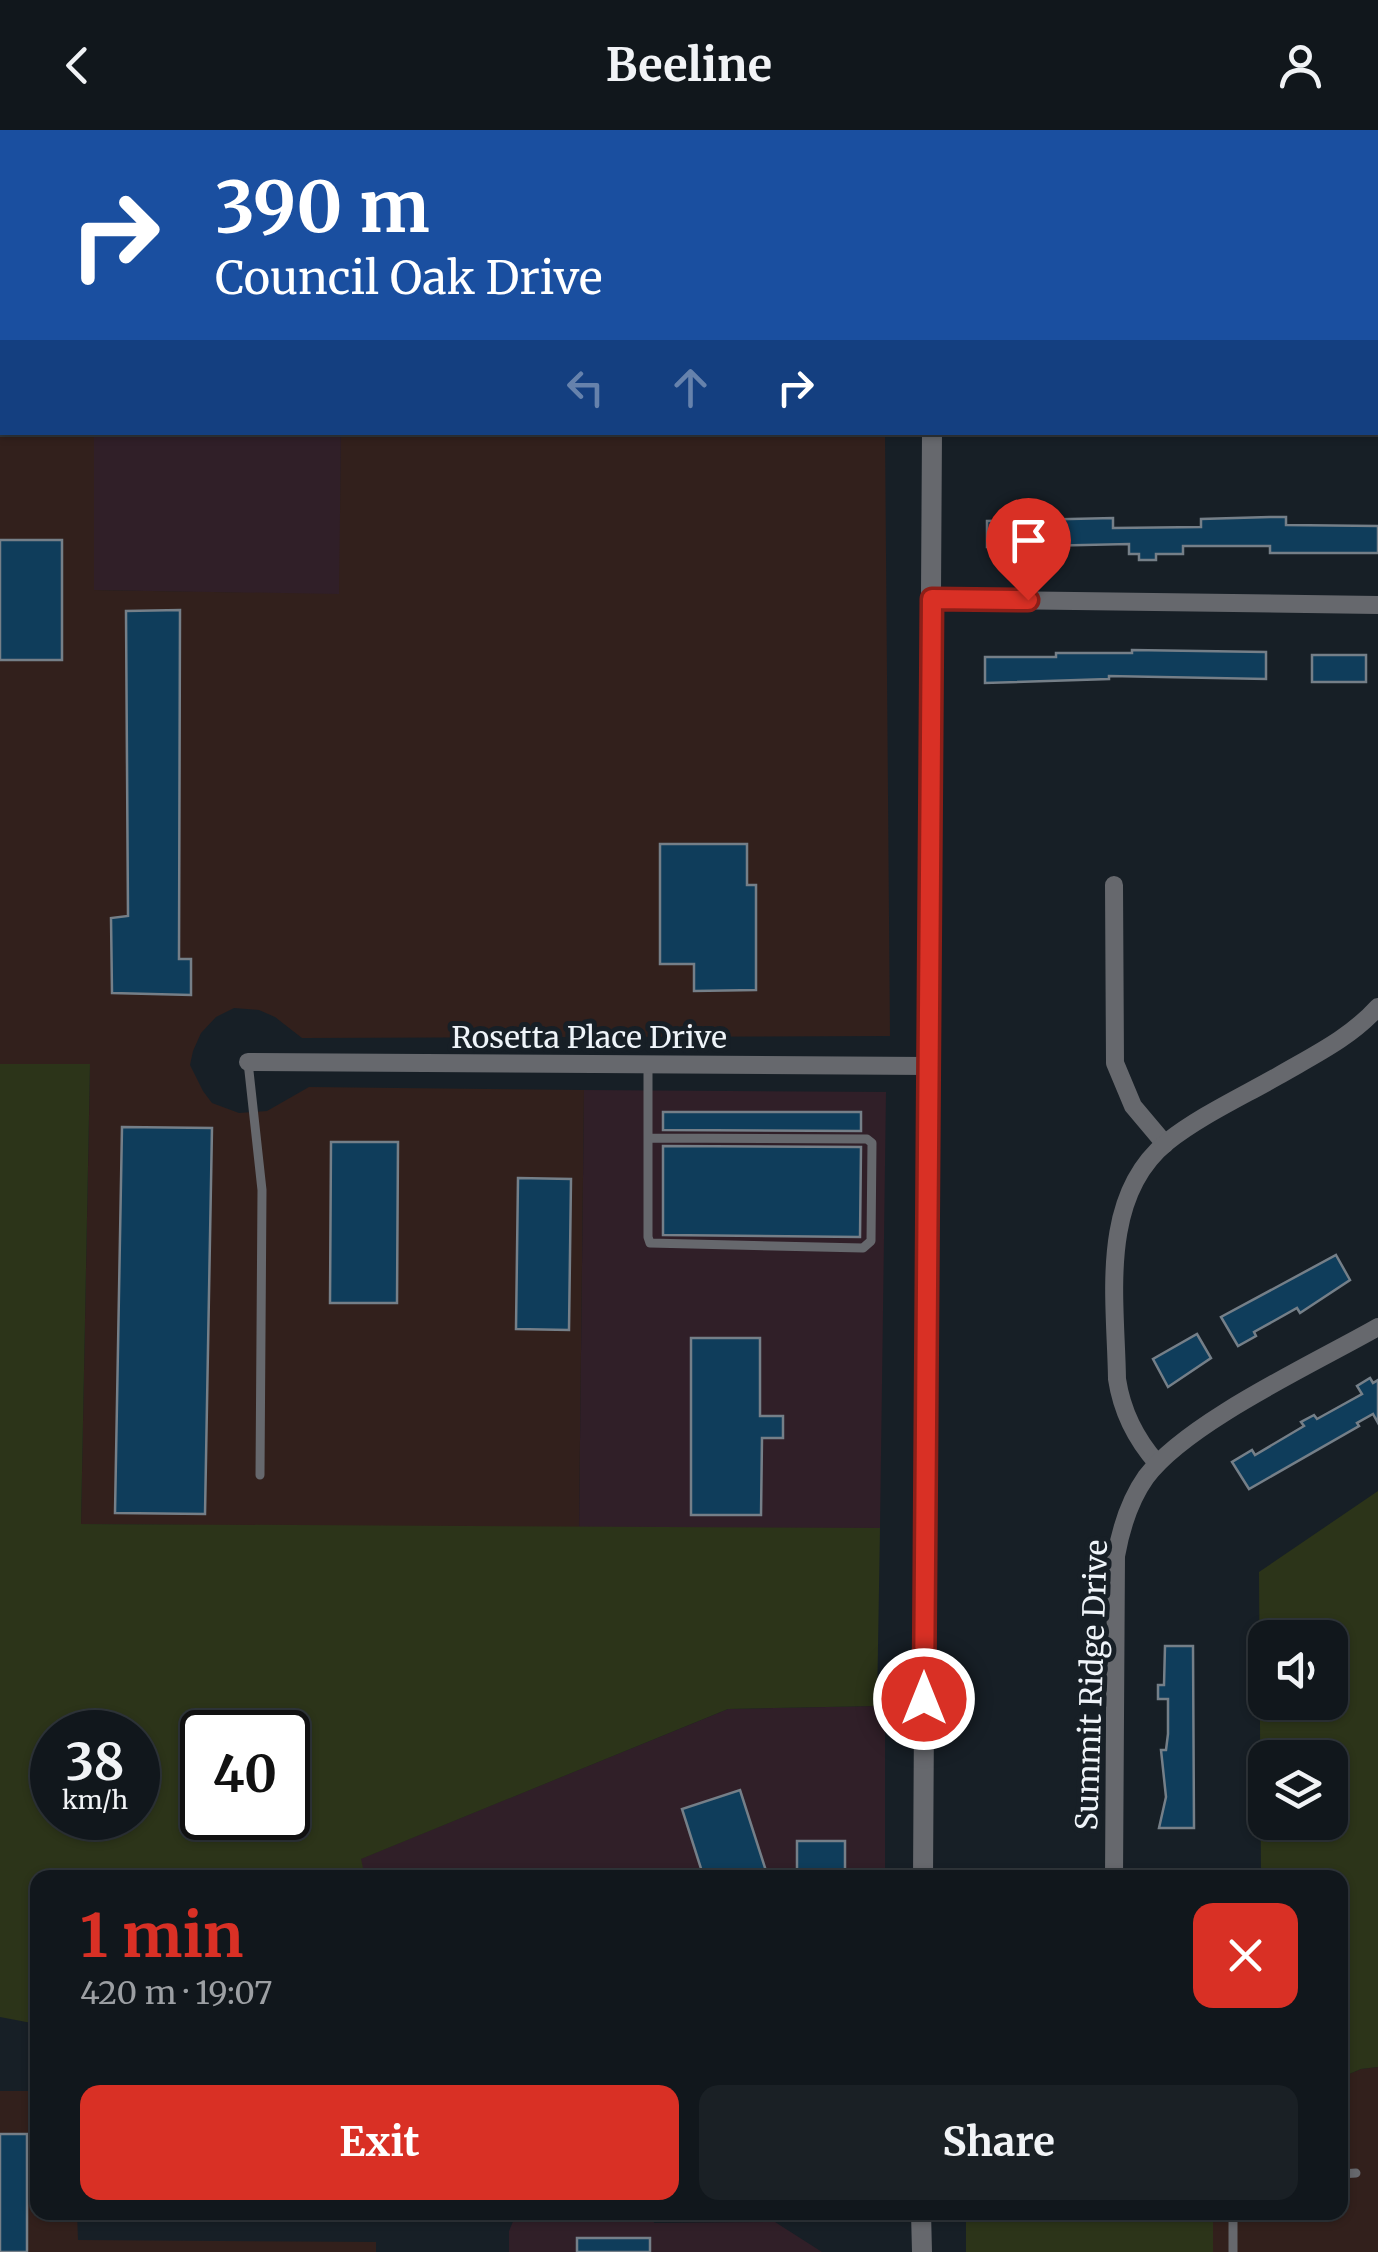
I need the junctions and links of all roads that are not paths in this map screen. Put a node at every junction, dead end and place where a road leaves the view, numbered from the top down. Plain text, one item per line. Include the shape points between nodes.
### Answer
1 (932, 435) edge
2 (932, 599) junction
3 (1378, 605) edge
4 (1114, 885) dead end
5 (1378, 1007) edge
6 (248, 1062) joint
7 (648, 1064) junction
8 (929, 1066) junction
9 (648, 1138) junction
10 (1165, 1144) junction
11 (1378, 1327) edge
12 (1157, 1463) junction
13 (260, 1475) dead end
14 (923, 1870) edge
15 (1114, 1870) edge
16 (1348, 2174) edge
17 (1356, 2174) dead end
18 (921, 2220) edge
19 (1234, 2220) edge
20 (922, 2252) edge
21 (1233, 2252) edge

1 - 2 street
2 - 3 street
2 - 8 street
4 - 10 street via 1115,1063 1134,1106
5 - 10 street via 1345,1038
6 - 7 street, Rosetta Place Drive
6 - 13 lane via 262,1190
7 - 8 street, Rosetta Place Drive
7 - 9 lane
8 - 14 street
9 - 9 lane via 650,1243 862,1248 871,1242 867,1139
10 - 12 street via 1127,1198 1116,1259 1120,1400
11 - 12 street, Summit Ridge Drive via 1194,1432
12 - 15 street, Summit Ridge Drive via 1130,1504 1116,1556
16 - 17 lane
18 - 20 street
19 - 21 lane

